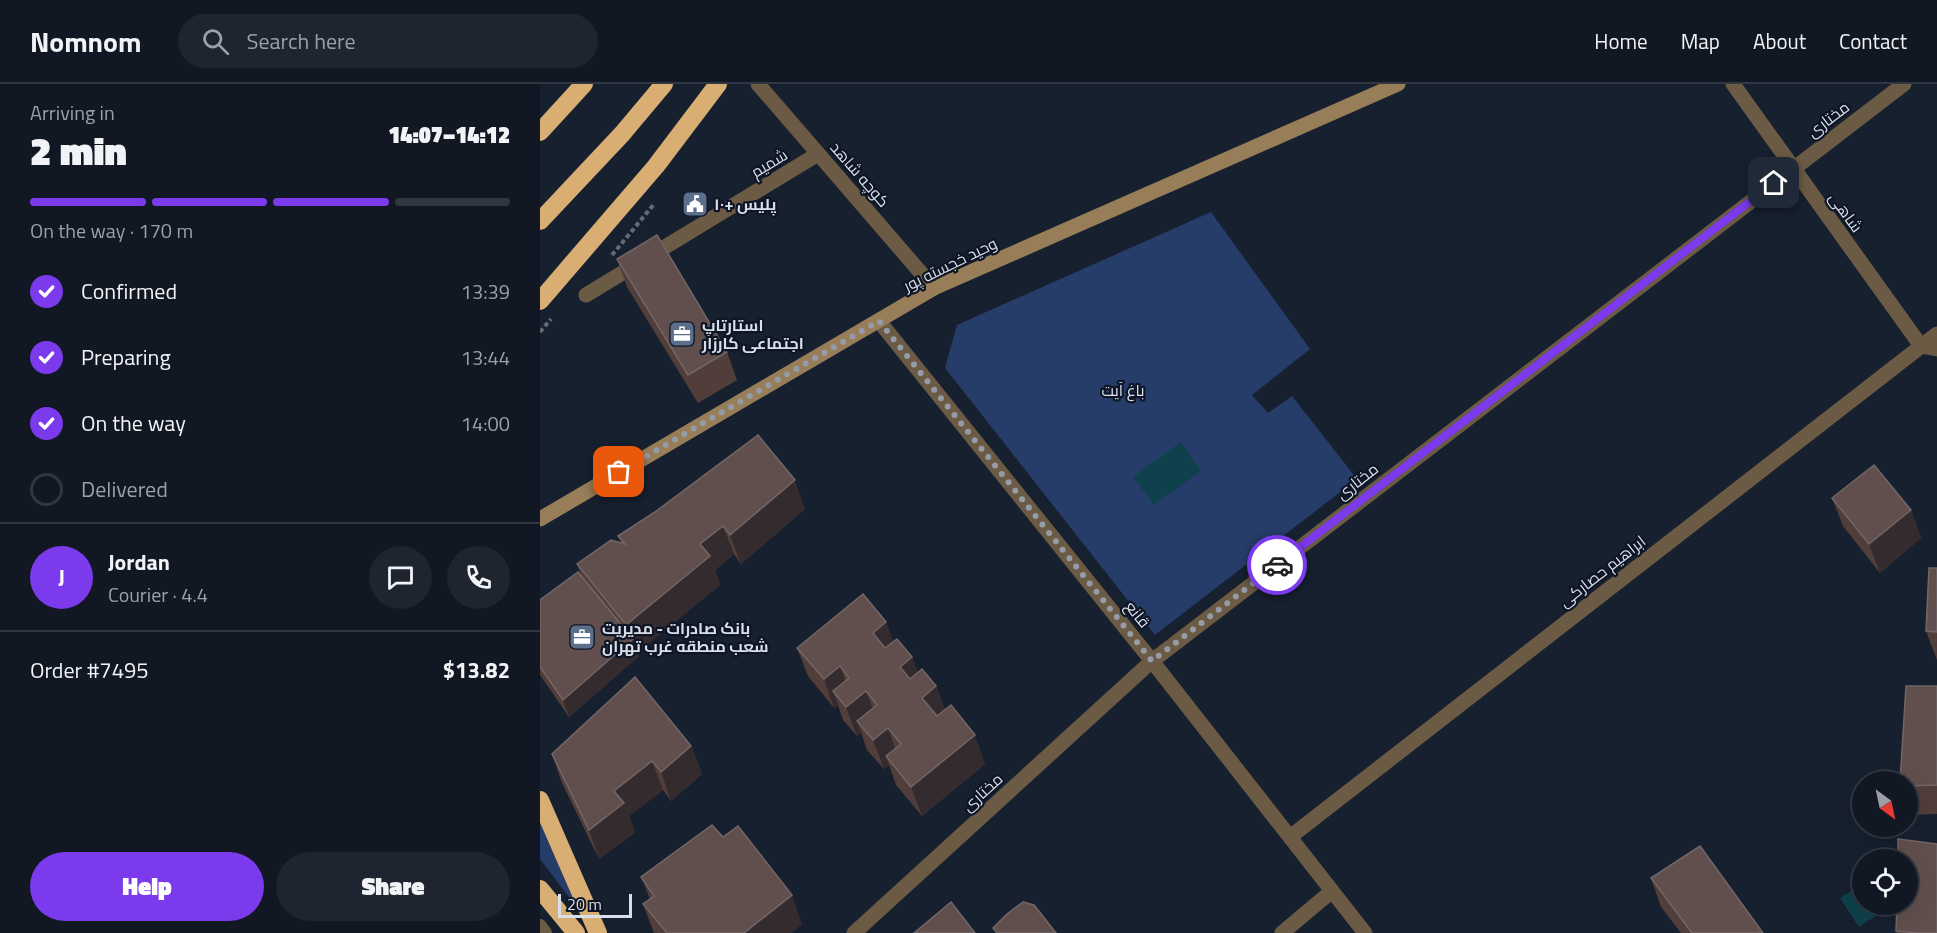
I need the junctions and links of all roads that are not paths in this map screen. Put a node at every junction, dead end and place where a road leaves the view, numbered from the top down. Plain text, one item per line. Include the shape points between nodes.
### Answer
1 (584, 84) edge
2 (664, 84) edge
3 (718, 84) edge
4 (758, 84) edge
5 (1398, 84) edge
6 (1733, 84) edge
7 (1904, 84) edge
8 (540, 132) edge
9 (818, 154) junction
10 (1792, 169) junction
11 (540, 221) edge
12 (934, 288) junction
13 (586, 295) dead end
14 (540, 301) edge
15 (879, 321) junction
16 (1937, 334) edge
17 (1921, 346) junction
18 (1937, 349) edge
19 (540, 519) edge
20 (1152, 661) junction
21 (540, 800) edge
22 (1290, 837) junction
23 (540, 889) edge
24 (1332, 891) junction
25 (540, 926) edge
26 (545, 933) edge
27 (576, 933) edge
28 (598, 933) edge
29 (854, 933) edge
30 (1282, 933) edge
31 (1365, 933) edge

1 - 8 highway
2 - 11 highway
3 - 14 highway via 656,166
4 - 9 street, کوچه شاهد
5 - 12 main road, وحید خجسته پور
6 - 10 street, شاهی
7 - 10 street, مختاری
9 - 12 street, کوچه شاهد
9 - 13 street, شمیم
10 - 17 street, شاهی
10 - 20 street, مختاری
12 - 15 main road, وحید خجسته پور
15 - 19 main road, وحید خجسته پور
15 - 20 street, قانع
16 - 17 street, ابراهیم حصارکی
17 - 18 street
17 - 22 street, ابراهیم حصارکی
20 - 22 street, قانع
20 - 29 street, مختاری
21 - 28 highway
22 - 24 street, قانع
23 - 27 highway
24 - 30 street
24 - 31 street, قانع
25 - 26 lane

